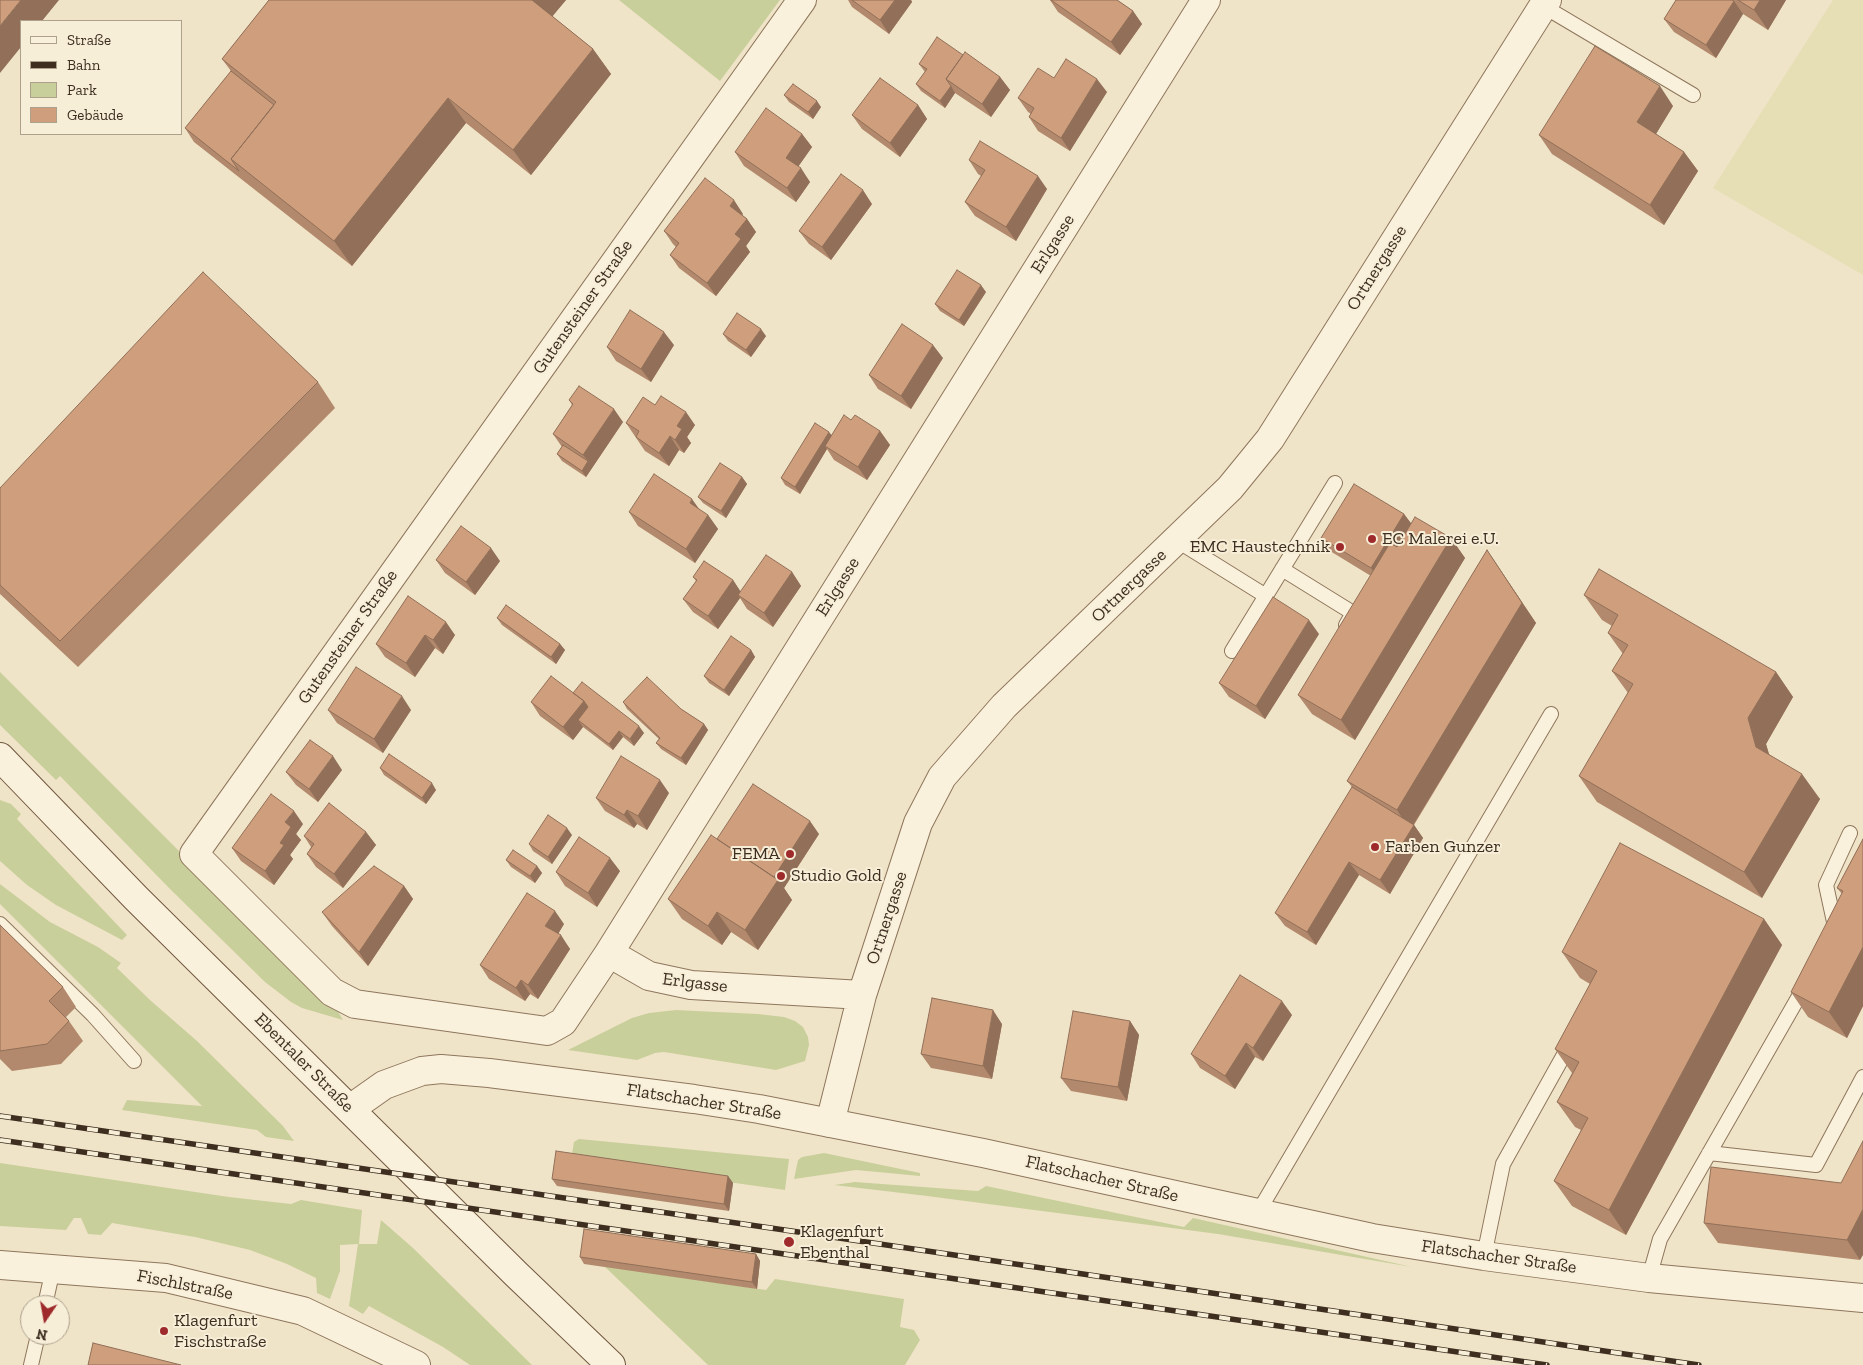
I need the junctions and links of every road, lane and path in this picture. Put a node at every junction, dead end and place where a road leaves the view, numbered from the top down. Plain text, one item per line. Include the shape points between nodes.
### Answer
1 (802, 0) edge
2 (1206, 0) edge
3 (1545, 3) edge
4 (1693, 95) dead end
5 (1335, 483) dead end
6 (1176, 540) junction
7 (1282, 569) junction
8 (1266, 596) junction
9 (1338, 639) edge
10 (1232, 651) dead end
11 (1551, 714) dead end
12 (0, 757) edge
13 (1850, 833) dead end
14 (0, 924) edge
15 (1832, 940) edge
16 (609, 953) junction
17 (1812, 974) edge
18 (862, 996) junction
19 (1578, 1031) edge
20 (134, 1061) dead end
21 (1863, 1077) edge
22 (350, 1109) junction
23 (830, 1123) junction
24 (1709, 1153) junction
25 (1256, 1214) junction
26 (1484, 1256) junction
27 (0, 1265) edge
28 (53, 1269) junction
29 (1649, 1278) junction
30 (47, 1295) edge
31 (1863, 1298) edge
32 (36, 1345) edge
33 (32, 1365) edge
34 (416, 1365) edge
35 (610, 1365) edge

1 - 16 street, Gutensteiner Straße via 194,854 332,992 355,1004 546,1031 563,1022
2 - 16 street, Erlgasse
3 - 4 lane
3 - 6 street, Ortnergasse via 1270,439 1230,488
5 - 7 lane
6 - 8 lane
6 - 18 street, Ortnergasse via 1004,706 942,777 918,823
7 - 8 lane
7 - 9 lane via 1353,613
8 - 10 lane
11 - 25 lane
12 - 22 street, Ebentaler Straße via 136,898
13 - 15 lane via 1826,885 1837,932
14 - 20 lane via 93,1015
16 - 18 street, Erlgasse via 649,976 691,985
17 - 24 lane
18 - 23 street, Ortnergasse
19 - 26 lane via 1503,1164
21 - 24 lane via 1816,1165
22 - 23 street, Flatschacher Straße via 384,1085 422,1071 441,1069 694,1099
22 - 35 street, Ebentaler Straße
23 - 25 street, Flatschacher Straße
24 - 29 lane via 1660,1239
25 - 26 street, Flatschacher Straße via 1372,1238
26 - 29 street, Flatschacher Straße
27 - 28 street, Fischlstraße
28 - 30 lane
28 - 34 street, Fischlstraße via 166,1278 303,1311
29 - 31 street, Flatschacher Straße
32 - 33 lane

